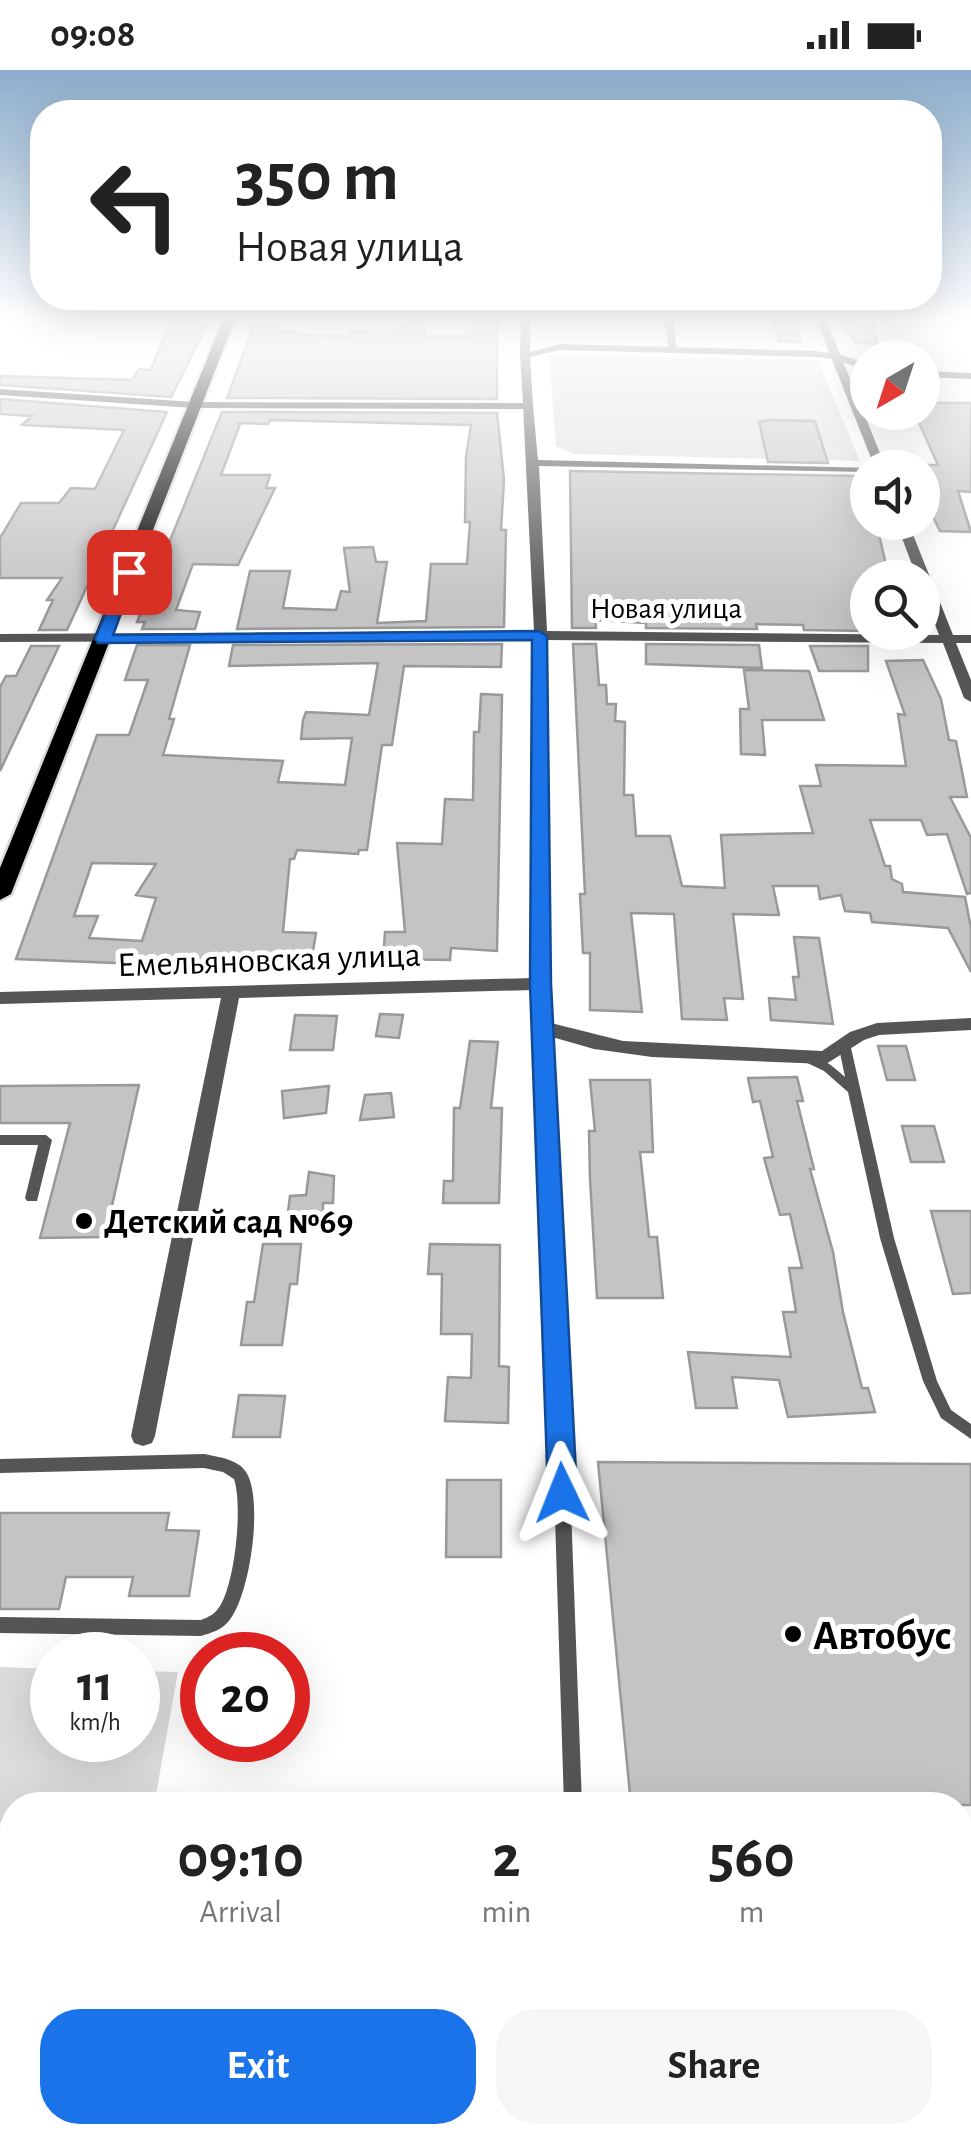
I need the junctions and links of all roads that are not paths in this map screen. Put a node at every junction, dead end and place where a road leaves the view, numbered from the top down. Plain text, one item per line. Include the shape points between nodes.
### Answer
1 (191, 414) edge
2 (529, 414) edge
3 (859, 414) edge
4 (874, 450) edge
5 (534, 462) junction
6 (850, 469) edge
7 (909, 540) edge
8 (539, 636) junction
9 (0, 638) edge
10 (946, 638) junction
11 (103, 639) junction
12 (971, 639) edge
13 (971, 698) edge
14 (0, 894) edge
15 (540, 984) junction
16 (232, 993) junction
17 (0, 998) edge
18 (971, 1024) edge
19 (542, 1027) junction
20 (846, 1048) junction
21 (801, 1055) junction
22 (852, 1090) junction
23 (0, 1140) edge
24 (32, 1198) dead end
25 (971, 1433) edge
26 (143, 1436) joint
27 (561, 1454) joint
28 (139, 1462) junction
29 (0, 1466) edge
30 (0, 1625) edge
31 (572, 1792) edge

1 - 11 main road
2 - 5 street
3 - 4 street
5 - 6 street
5 - 8 street
7 - 10 street
8 - 10 street, Новая улица
8 - 11 street, Новая улица
8 - 15 street
9 - 11 street, Новая улица
10 - 12 street, Новая улица
10 - 13 street
11 - 14 main road
15 - 16 street, Емельяновская улица
15 - 19 street
16 - 17 street, Емельяновская улица
16 - 26 street
18 - 20 street via 876,1030 856,1036
19 - 21 street via 594,1043
19 - 27 street
20 - 21 street via 826,1058
20 - 22 lane
21 - 22 lane
22 - 25 lane via 886,1238 930,1380 946,1414
23 - 24 lane via 46,1140
26 - 28 lane
27 - 31 lane
28 - 29 lane
28 - 30 lane via 204,1461 242,1477 247,1493 238,1582 224,1615 201,1628

